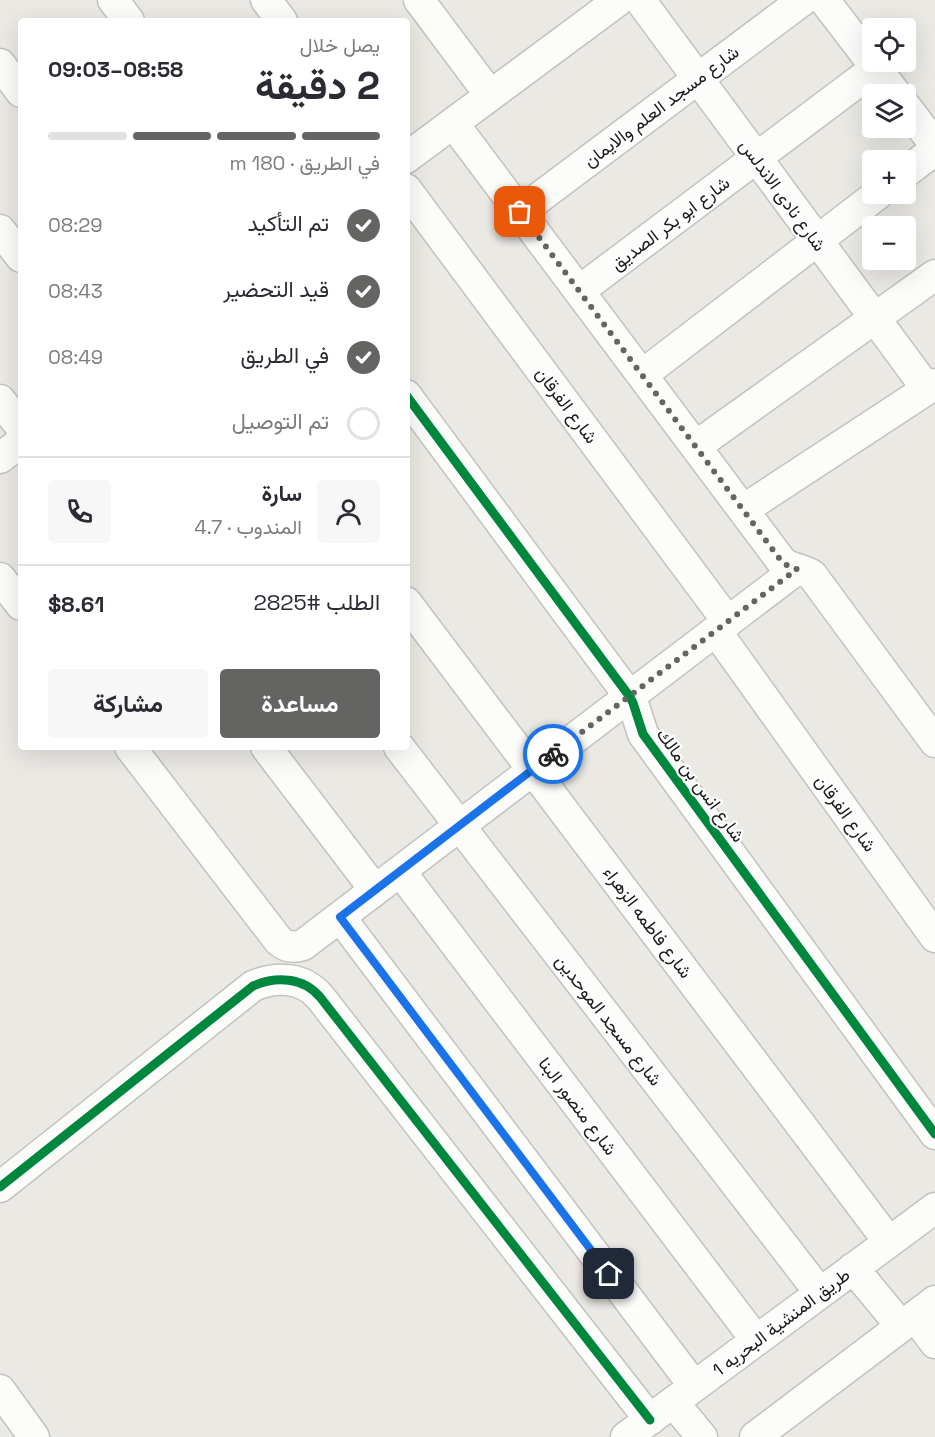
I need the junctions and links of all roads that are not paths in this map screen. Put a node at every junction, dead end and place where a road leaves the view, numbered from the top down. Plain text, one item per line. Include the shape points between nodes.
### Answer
1 (114, 0) edge
2 (266, 0) edge
3 (418, 0) edge
4 (619, 0) edge
5 (640, 0) edge
6 (803, 0) edge
7 (824, 0) edge
8 (127, 18) edge
9 (280, 18) edge
10 (862, 50) edge
11 (0, 64) edge
12 (871, 72) edge
13 (879, 72) edge
14 (698, 79) junction
15 (888, 84) edge
16 (18, 88) edge
17 (490, 95) junction
18 (916, 120) edge
19 (453, 123) junction
20 (935, 145) edge
21 (935, 150) edge
22 (410, 155) edge
23 (756, 158) junction
24 (916, 164) edge
25 (410, 195) edge
26 (865, 204) edge
27 (520, 212) junction
28 (0, 230) edge
29 (817, 241) junction
30 (18, 253) edge
31 (935, 275) edge
32 (579, 291) junction
33 (875, 318) junction
34 (642, 375) junction
35 (931, 386) edge
36 (0, 400) edge
37 (410, 400) edge
38 (18, 423) edge
39 (18, 444) edge
40 (696, 446) junction
41 (0, 458) edge
42 (744, 510) junction
43 (797, 569) junction
44 (0, 578) edge
45 (18, 601) edge
46 (410, 607) edge
47 (722, 626) junction
48 (630, 697) junction
49 (935, 742) edge
50 (132, 750) edge
51 (268, 750) edge
52 (401, 750) edge
53 (533, 770) junction
54 (460, 826) junction
55 (400, 871) junction
56 (375, 890) junction
57 (340, 917) junction
58 (935, 937) edge
59 (935, 1134) edge
60 (0, 1187) edge
61 (935, 1208) edge
62 (890, 1242) junction
63 (853, 1268) junction
64 (820, 1293) junction
65 (917, 1314) edge
66 (756, 1340) junction
67 (935, 1343) edge
68 (0, 1390) edge
69 (684, 1394) junction
70 (638, 1428) edge
71 (759, 1436) edge
72 (34, 1437) edge
73 (702, 1437) edge

1 - 8 street
2 - 9 street
3 - 17 street
4 - 17 street
5 - 14 street, شارع نادى الاندلس
6 - 14 street, شارع مسجد العلم والايمان
7 - 10 street
11 - 16 street
12 - 23 street, شارع ابو بكر الصديق
13 - 15 street
14 - 23 street, شارع نادى الاندلس
14 - 27 street, شارع مسجد العلم والايمان
17 - 19 street
18 - 20 street
19 - 22 street
19 - 27 street
21 - 24 street
23 - 29 street, شارع نادى الاندلس
23 - 32 street, شارع ابو بكر الصديق
25 - 47 street, شارع الفرقان
26 - 29 street
27 - 32 street
28 - 30 street
29 - 33 street, شارع نادى الاندلس
29 - 34 street
31 - 33 street
32 - 34 street
33 - 35 street, شارع نادى الاندلس
33 - 40 street
34 - 40 street
35 - 42 street
36 - 38 street
37 - 48 street, شارع انس بن مالك
39 - 41 street
40 - 42 street
42 - 43 street via 782,562
43 - 47 street
43 - 49 street via 812,575
44 - 45 street
46 - 53 street, شارع فاطمه الزهراء
47 - 48 street
47 - 58 street, شارع الفرقان
48 - 53 street
48 - 59 street, شارع انس بن مالك via 643,734
50 - 57 street via 283,945 303,945
51 - 56 street
52 - 54 street, شارع مسجد الموحدين
53 - 54 street
53 - 62 street, شارع فاطمه الزهراء
54 - 55 street
54 - 64 street, شارع مسجد الموحدين
55 - 56 street
55 - 66 street, شارع منصور البنا
56 - 57 street
57 - 69 street
60 - 70 street via 253,986 276,980 303,984 314,989
61 - 62 street, طريق المنشية البحريه 1
62 - 63 street, طريق المنشية البحريه 1
63 - 64 street, طريق المنشية البحريه 1
63 - 65 street
64 - 66 street, طريق المنشية البحريه 1
65 - 67 street
65 - 71 street
66 - 69 street, طريق المنشية البحريه 1
68 - 72 street
69 - 70 street, طريق المنشية البحريه 1
69 - 73 street

